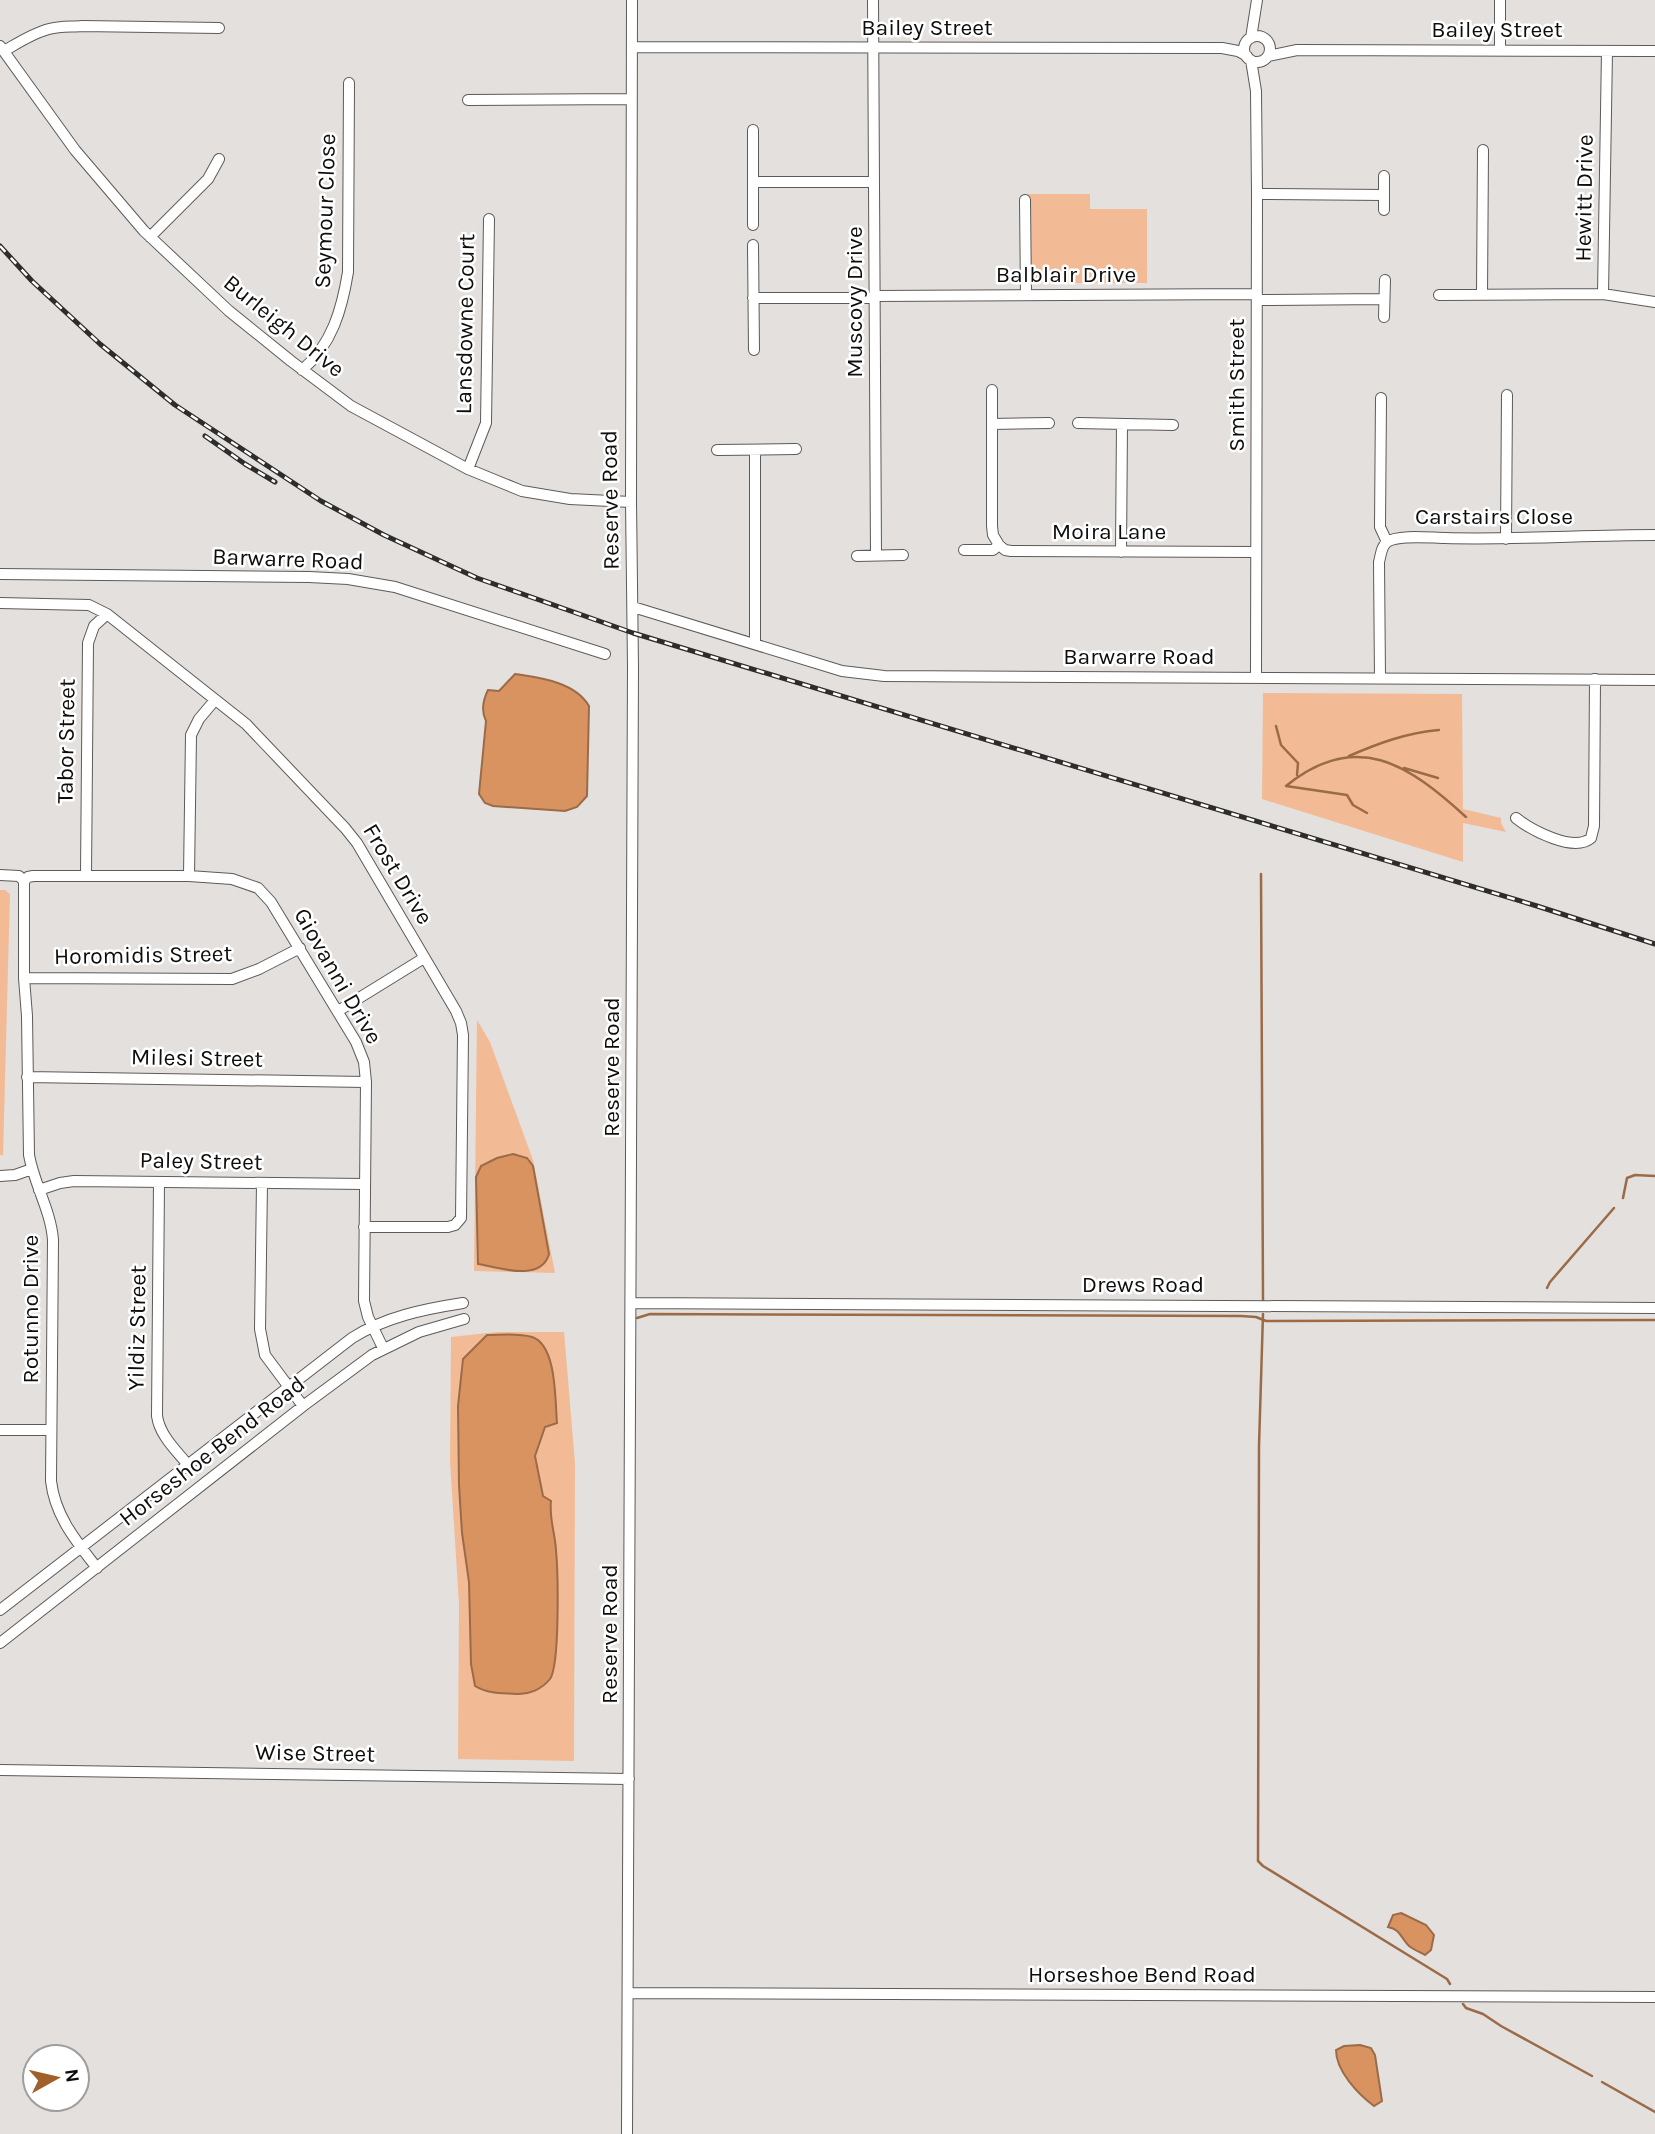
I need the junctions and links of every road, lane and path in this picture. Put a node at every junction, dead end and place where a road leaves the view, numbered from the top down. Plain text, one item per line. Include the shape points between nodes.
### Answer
1 (632, 0) edge
2 (873, 0) edge
3 (1500, 0) edge
4 (1257, 3) edge
5 (219, 28) dead end
6 (1249, 40) junction
7 (1267, 41) junction
8 (632, 47) junction
9 (873, 48) junction
10 (1222, 48) junction
11 (2, 49) edge
12 (1297, 50) junction
13 (1500, 50) junction
14 (1607, 51) junction
15 (1655, 51) edge
16 (1249, 58) junction
17 (1266, 58) junction
18 (349, 83) dead end
19 (1256, 91) junction
20 (631, 99) junction
21 (468, 100) dead end
22 (752, 130) dead end
23 (1483, 150) dead end
24 (219, 159) dead end
25 (1384, 176) dead end
26 (753, 182) junction
27 (874, 182) junction
28 (1257, 194) junction
29 (1384, 195) junction
30 (1025, 200) dead end
31 (1384, 211) dead end
32 (489, 219) dead end
33 (753, 225) dead end
34 (150, 237) junction
35 (753, 245) dead end
36 (1385, 280) dead end
37 (1482, 294) junction
38 (1603, 294) junction
39 (1027, 295) junction
40 (1439, 295) dead end
41 (875, 297) junction
42 (1257, 297) junction
43 (753, 298) junction
44 (1384, 299) junction
45 (1655, 302) edge
46 (1384, 317) dead end
47 (754, 350) dead end
48 (302, 370) junction
49 (992, 390) dead end
50 (1507, 395) dead end
51 (1381, 398) dead end
52 (1049, 423) dead end
53 (1078, 423) dead end
54 (992, 424) junction
55 (1122, 424) junction
56 (1173, 425) dead end
57 (796, 449) dead end
58 (716, 450) dead end
59 (755, 450) junction
60 (468, 469) junction
61 (631, 502) junction
62 (1655, 535) edge
63 (1506, 539) junction
64 (1387, 542) junction
65 (999, 545) junction
66 (964, 550) dead end
67 (1121, 552) junction
68 (1256, 552) junction
69 (856, 555) dead end
70 (876, 555) junction
71 (903, 555) dead end
72 (0, 574) edge
73 (0, 603) edge
74 (633, 607) junction
75 (107, 614) junction
76 (755, 644) junction
77 (606, 654) dead end
78 (1256, 678) junction
79 (1380, 678) junction
80 (1595, 679) junction
81 (1655, 680) edge
82 (215, 700) junction
83 (1516, 817) dead end
84 (0, 875) edge
85 (86, 875) junction
86 (189, 876) junction
87 (24, 881) junction
88 (300, 948) junction
89 (424, 958) junction
90 (23, 978) junction
91 (338, 1011) junction
92 (27, 1077) junction
93 (366, 1082) junction
94 (32, 1169) junction
95 (0, 1176) edge
96 (159, 1182) junction
97 (262, 1183) junction
98 (364, 1184) junction
99 (39, 1190) junction
100 (364, 1227) junction
101 (463, 1303) dead end
102 (631, 1303) junction
103 (1655, 1308) edge
104 (464, 1320) dead end
105 (373, 1328) junction
106 (383, 1348) junction
107 (289, 1387) junction
108 (303, 1406) junction
109 (0, 1430) edge
110 (51, 1430) junction
111 (188, 1465) junction
112 (82, 1548) junction
113 (97, 1568) junction
114 (0, 1610) edge
115 (0, 1643) edge
116 (0, 1770) edge
117 (629, 1779) junction
118 (628, 1993) junction
119 (1655, 1997) edge
120 (627, 2134) edge

1 - 8 street, Reserve Road
2 - 9 street, Muscovy Drive
3 - 13 street
4 - 6 street
4 - 7 street
5 - 11 street via 63,27
6 - 7 street, Bailey Street via 1260,36
6 - 10 street, Bailey Street
6 - 16 street via 1245,50
7 - 12 street, Bailey Street
7 - 17 street
8 - 9 street, Bailey Street
8 - 20 street, Reserve Road
9 - 10 street, Bailey Street
9 - 27 street, Muscovy Drive
10 - 16 street, Bailey Street
11 - 34 street, Burleigh Drive via 75,150
12 - 13 street, Bailey Street
12 - 17 street, Bailey Street
13 - 14 street, Bailey Street
14 - 15 street, Bailey Street
14 - 38 street, Hewitt Drive
16 - 17 street, Bailey Street via 1255,62
16 - 19 street, Smith Street
17 - 19 street, Smith Street
18 - 48 street, Seymour Close via 348,272 336,321 317,357
19 - 28 street, Smith Street
20 - 21 street
20 - 61 street, Reserve Road
22 - 26 street
23 - 37 street
24 - 34 street via 208,180
25 - 29 street
26 - 27 street
26 - 33 street
27 - 41 street, Muscovy Drive
28 - 29 street
28 - 42 street, Smith Street
29 - 31 street
30 - 39 street
32 - 60 street, Lansdowne Court via 486,423
34 - 48 street, Burleigh Drive
35 - 43 street
36 - 44 street
37 - 38 street
37 - 40 street
38 - 45 street, Hewitt Drive
39 - 41 street, Balblair Drive
39 - 42 street, Balblair Drive
41 - 43 street, Balblair Drive
41 - 70 street, Muscovy Drive
42 - 44 street, Balblair Drive
42 - 68 street, Smith Street
43 - 47 street
44 - 46 street
48 - 60 street, Burleigh Drive via 351,406
49 - 54 street
50 - 63 street
51 - 64 street via 1380,527
52 - 54 street
53 - 55 street
54 - 65 street via 992,526
55 - 56 street
55 - 67 street
57 - 59 street
58 - 59 street
59 - 76 street
60 - 61 street, Burleigh Drive via 548,497
61 - 74 street, Reserve Road
62 - 63 street, Carstairs Close
63 - 64 street, Carstairs Close via 1416,537
64 - 79 street, Carstairs Close via 1380,562
65 - 66 street, Moira Lane via 993,550
65 - 67 street, Moira Lane via 1011,551
67 - 68 street, Moira Lane
68 - 78 street, Smith Street
69 - 70 street
70 - 71 street
72 - 77 street, Barwarre Road via 361,581 395,587
73 - 75 street, Frost Drive via 89,605
74 - 76 street, Barwarre Road
74 - 102 street, Reserve Road
75 - 82 street, Frost Drive
75 - 85 street, Tabor Street via 94,625 88,643
76 - 78 street, Barwarre Road via 842,671 884,676
78 - 79 street, Barwarre Road
79 - 80 street, Barwarre Road
80 - 81 street, Barwarre Road
80 - 83 street via 1591,838 1572,843 1534,831
82 - 86 street via 191,735
82 - 89 street, Frost Drive via 246,724 351,835
84 - 87 street via 19,876
85 - 86 street, Giovanni Drive
85 - 87 street, Giovanni Drive via 33,876
86 - 88 street, Giovanni Drive via 232,879 258,888
87 - 90 street, Rotunno Drive
88 - 90 street, Horomidis Street via 232,979
88 - 91 street, Giovanni Drive
89 - 91 street
89 - 100 street, Frost Drive via 462,1031 461,1218 448,1227
90 - 92 street, Rotunno Drive
91 - 93 street, Giovanni Drive via 360,1052
92 - 93 street, Milesi Street
92 - 94 street, Rotunno Drive
93 - 98 street, Giovanni Drive
94 - 95 street
94 - 99 street, Rotunno Drive
96 - 97 street, Paley Street
96 - 99 street, Paley Street via 74,1181
96 - 111 street, Yildiz Street via 157,1416 164,1436
97 - 98 street, Paley Street
97 - 107 street via 261,1343
98 - 100 street, Giovanni Drive
99 - 110 street, Rotunno Drive via 53,1240
100 - 105 street, Giovanni Drive via 364,1301
101 - 105 street, Horseshoe Bend Road via 416,1312
102 - 103 street, Drews Road
102 - 117 street, Reserve Road
104 - 106 street, Horseshoe Bend Road via 427,1328
105 - 106 street, Giovanni Drive
105 - 107 street, Horseshoe Bend Road via 352,1338
106 - 108 street, Horseshoe Bend Road
107 - 108 street
107 - 111 street, Horseshoe Bend Road
108 - 113 street, Horseshoe Bend Road
109 - 110 street
110 - 112 street, Rotunno Drive via 54,1500
111 - 112 street, Horseshoe Bend Road
112 - 113 street, Rotunno Drive
112 - 114 street, Horseshoe Bend Road
113 - 115 street, Horseshoe Bend Road
116 - 117 street, Wise Street
117 - 118 street, Reserve Road
118 - 119 street, Horseshoe Bend Road
118 - 120 street, Reserve Road

